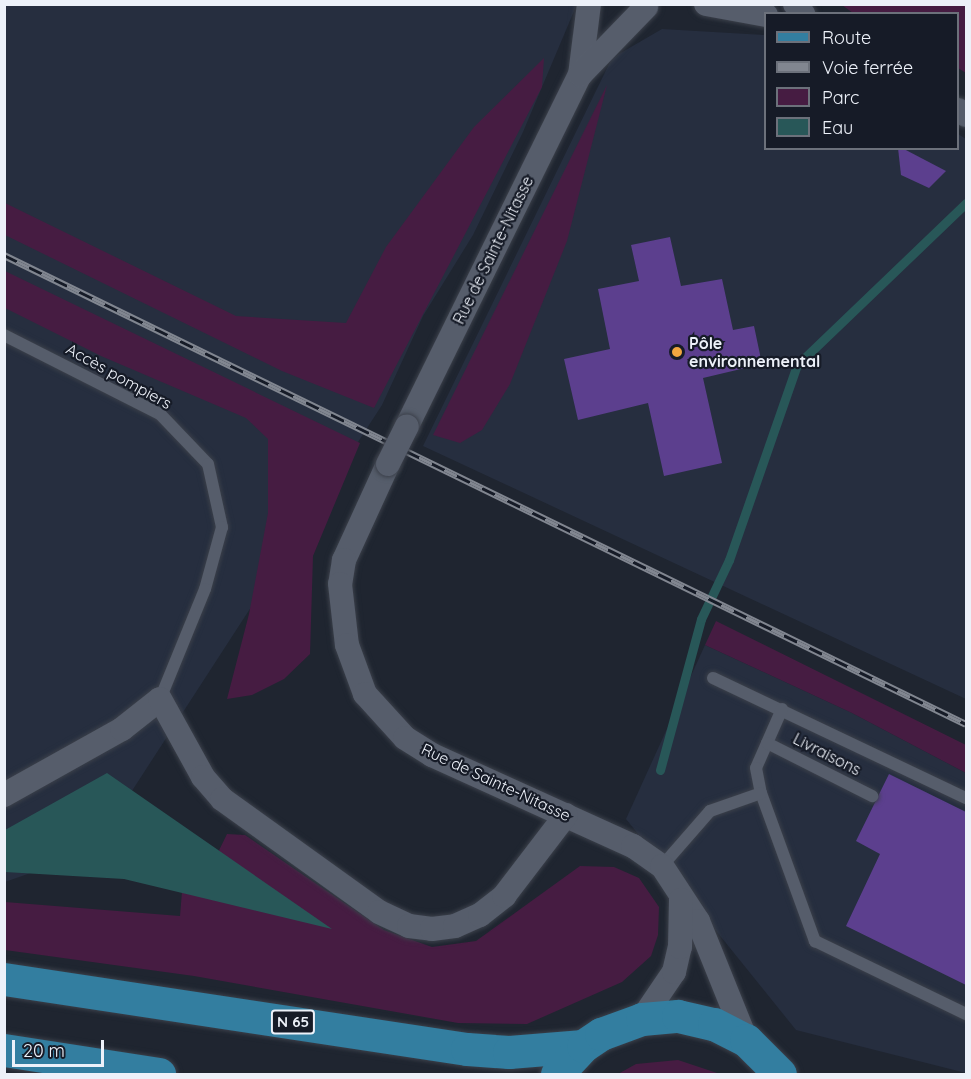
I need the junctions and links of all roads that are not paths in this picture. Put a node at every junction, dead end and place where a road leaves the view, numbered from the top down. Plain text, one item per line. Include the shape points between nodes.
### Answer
1 (589, 4) edge
2 (706, 4) edge
3 (644, 5) edge
4 (764, 15) edge
5 (580, 75) junction
6 (4, 335) edge
7 (713, 678) dead end
8 (160, 699) junction
9 (782, 709) junction
10 (767, 743) junction
11 (761, 793) junction
12 (4, 795) edge
13 (873, 796) dead end
14 (966, 798) edge
15 (566, 815) junction
16 (662, 866) junction
17 (681, 900) junction
18 (4, 979) edge
19 (966, 1014) edge
20 (642, 1019) junction
21 (746, 1040) junction
22 (583, 1046) junction
23 (4, 1050) edge
24 (159, 1074) edge
25 (557, 1074) edge
26 (780, 1074) edge

1 - 5 street, Rue de Sainte-Nitasse
2 - 4 street
3 - 5 street, Rue de Sainte-Nitasse
5 - 15 street, Rue de Sainte-Nitasse, bridge via 388,464 344,560 340,584 347,645 364,694 405,738
6 - 8 lane, Accès pompiers via 160,414 208,464 222,528 205,589
7 - 9 lane
8 - 12 street via 122,729
8 - 15 street via 203,777 222,799 379,912 409,926 454,926 480,915 504,896
9 - 10 lane
9 - 14 lane
10 - 11 lane via 756,768
10 - 13 lane, Livraisons
11 - 16 lane via 710,811
11 - 19 lane via 815,942
15 - 16 street, Rue de Sainte-Nitasse via 633,846
16 - 17 street, Rue de Sainte-Nitasse
17 - 20 street via 680,947 674,972
17 - 21 street, Rue de Sainte-Nitasse via 698,921
18 - 22 main road, N 65 via 467,1049 509,1052
20 - 21 main road via 678,1016 705,1022
20 - 22 main road via 601,1034
21 - 26 main road
22 - 25 main road
23 - 24 main road

